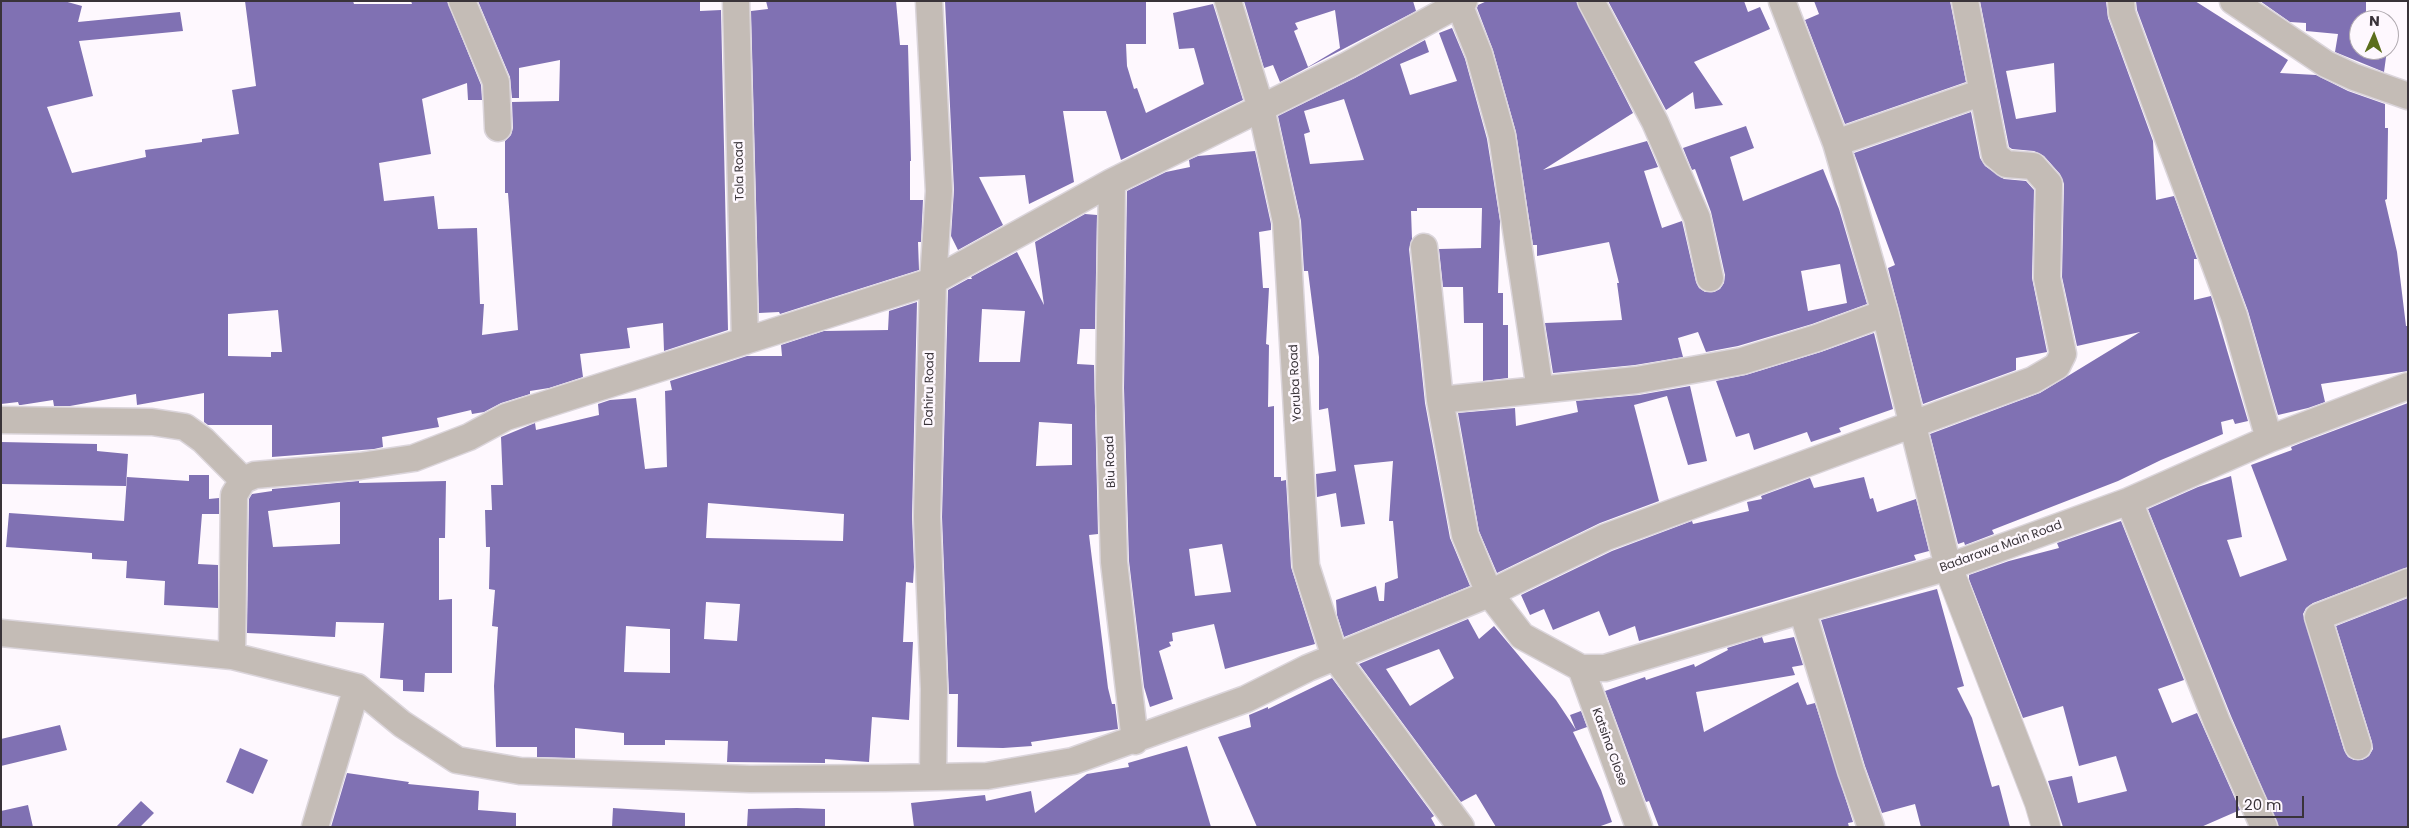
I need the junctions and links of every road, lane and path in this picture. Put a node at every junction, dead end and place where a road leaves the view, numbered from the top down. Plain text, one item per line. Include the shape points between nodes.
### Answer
1 (462, 1) edge
2 (736, 1) edge
3 (929, 1) edge
4 (1228, 1) edge
5 (1591, 1) edge
6 (1782, 1) edge
7 (1966, 1) edge
8 (2122, 1) edge
9 (2233, 1) edge
10 (1461, 3) edge
11 (1983, 92) junction
12 (2408, 96) edge
13 (1262, 108) junction
14 (498, 128) dead end
15 (1836, 143) junction
16 (1112, 182) junction
17 (1424, 247) dead end
18 (1710, 278) dead end
19 (933, 281) junction
20 (1885, 313) junction
21 (745, 341) junction
22 (2408, 386) edge
23 (1540, 390) junction
24 (1440, 400) junction
25 (1, 420) edge
26 (1912, 426) junction
27 (2269, 439) junction
28 (243, 480) junction
29 (2129, 501) junction
30 (1948, 567) junction
31 (2408, 582) edge
32 (1489, 593) junction
33 (1802, 610) junction
34 (1, 633) edge
35 (232, 656) junction
36 (1335, 657) junction
37 (1581, 668) junction
38 (357, 687) junction
39 (1135, 741) junction
40 (2358, 746) dead end
41 (933, 777) junction
42 (315, 827) edge
43 (1461, 827) edge
44 (1639, 827) edge
45 (1871, 827) edge
46 (2046, 827) edge
47 (2264, 827) edge

1 - 14 street via 496,82
2 - 21 street, Tola Road
3 - 19 street, Dahiru Road via 939,192
4 - 13 street, Yoruba Road
5 - 18 street via 1655,122 1697,218
6 - 15 street
7 - 11 street
8 - 27 street via 2122,13 2234,316
9 - 12 street via 2326,64
10 - 13 street
10 - 23 street via 1502,136
11 - 15 street
11 - 26 street via 1995,155 2006,164 2033,166 2049,184 2047,278 2063,354 2057,366 2033,380
13 - 16 street
13 - 36 street, Yoruba Road via 1286,222 1306,566
15 - 20 street
16 - 19 street
16 - 39 street, Biu Road via 1109,388 1114,562
17 - 24 street
19 - 21 street
19 - 41 street, Dahiru Road via 927,517 934,690
20 - 23 street via 1742,361 1637,380
20 - 26 street
21 - 28 street via 506,417 469,437 414,458 256,475
22 - 27 street, Badarawa Main Road
23 - 24 street
24 - 32 street via 1465,535
25 - 28 street via 152,422 185,427 203,440
26 - 30 street
26 - 32 street via 1606,537
27 - 29 street, Badarawa Main Road
28 - 35 street via 234,495
29 - 30 street, Badarawa Main Road
29 - 47 street via 2217,722
30 - 33 street, Badarawa Main Road
30 - 46 street
31 - 40 street via 2318,617
32 - 36 street
32 - 37 street via 1522,636
33 - 37 street, Badarawa Main Road via 1606,668
33 - 45 street
34 - 35 street
35 - 38 street
36 - 39 street via 1246,699
36 - 43 street, Yoruba Road
37 - 44 street, Katsina Close
38 - 41 street via 402,724 457,760 520,771 750,779
38 - 42 street
39 - 41 street via 1073,761 987,776

